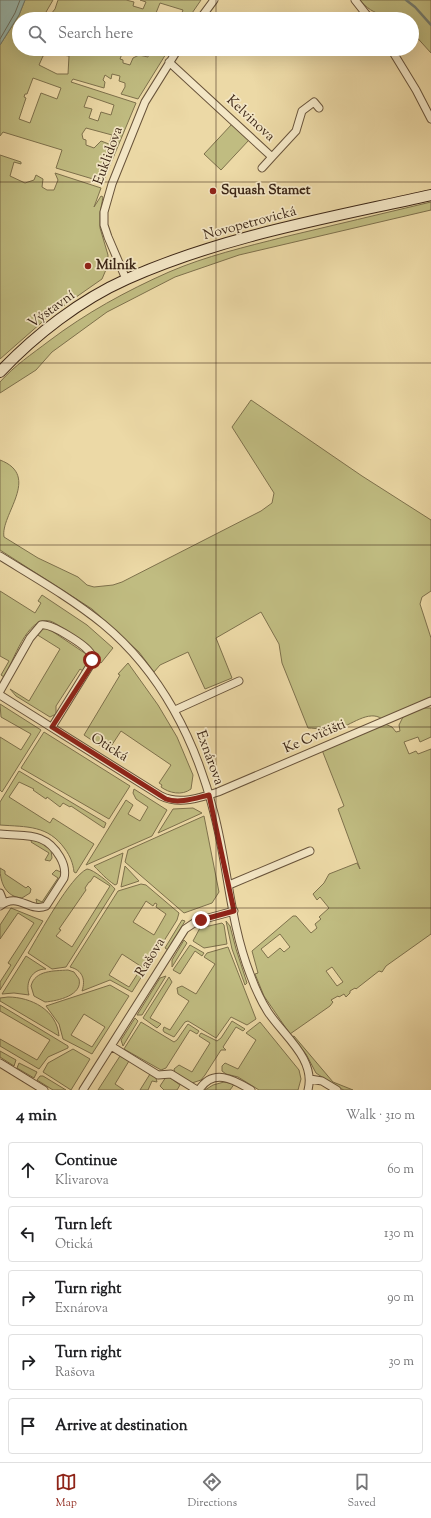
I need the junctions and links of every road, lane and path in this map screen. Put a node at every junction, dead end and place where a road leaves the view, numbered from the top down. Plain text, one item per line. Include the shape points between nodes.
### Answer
1 (214, 0) edge
2 (355, 0) edge
3 (205, 12) edge
4 (364, 12) edge
5 (174, 56) edge
6 (396, 56) edge
7 (170, 62) junction
8 (319, 108) dead end
9 (431, 119) edge
10 (272, 157) junction
11 (262, 168) dead end
12 (431, 195) edge
13 (126, 279) junction
14 (0, 372) edge
15 (0, 556) edge
16 (238, 681) dead end
17 (0, 691) edge
18 (0, 695) edge
19 (431, 701) edge
20 (175, 710) junction
21 (52, 727) junction
22 (209, 795) junction
23 (0, 834) edge
24 (310, 851) dead end
25 (229, 885) junction
26 (0, 893) edge
27 (2, 904) edge
28 (234, 911) junction
29 (111, 1046) junction
30 (0, 1063) edge
31 (310, 1079) junction
32 (44, 1090) edge
33 (83, 1090) edge
34 (198, 1090) edge
35 (251, 1090) edge
36 (308, 1090) edge
37 (337, 1090) edge

1 - 3 street
2 - 4 street
5 - 7 street, Euklidova
6 - 9 street
7 - 10 street, Kelvinova
7 - 13 street, Euklidova via 145,102 133,129 104,212 104,225
8 - 10 street, Kelvinova via 314,102 302,111 296,130
10 - 11 street
12 - 13 main road, Novopetrovická via 247,237
13 - 14 main road, Výstavní via 60,320 36,338
15 - 20 street, Exnárova via 72,601 107,628 135,656
16 - 20 street
17 - 21 street via 30,638 42,625 50,625 85,647 91,654 91,664
18 - 21 street, Otická
19 - 22 street, Ke Cvičišti
20 - 22 street, Exnárova via 198,758
21 - 22 street, Otická via 166,799 185,800
22 - 25 street, Exnárova
23 - 27 street via 45,840 53,847 65,869 64,878 48,904 39,908 13,900
24 - 25 street
25 - 28 street, Exnárova
26 - 27 street
28 - 29 street, Rašova via 188,926
28 - 31 street, Exnárova via 243,954 257,992 268,1012 303,1058
29 - 33 street, Rašova
29 - 34 street via 158,1075 170,1074
30 - 32 street
31 - 36 street
31 - 37 street via 322,1081
34 - 35 street via 208,1080 219,1077 234,1080

